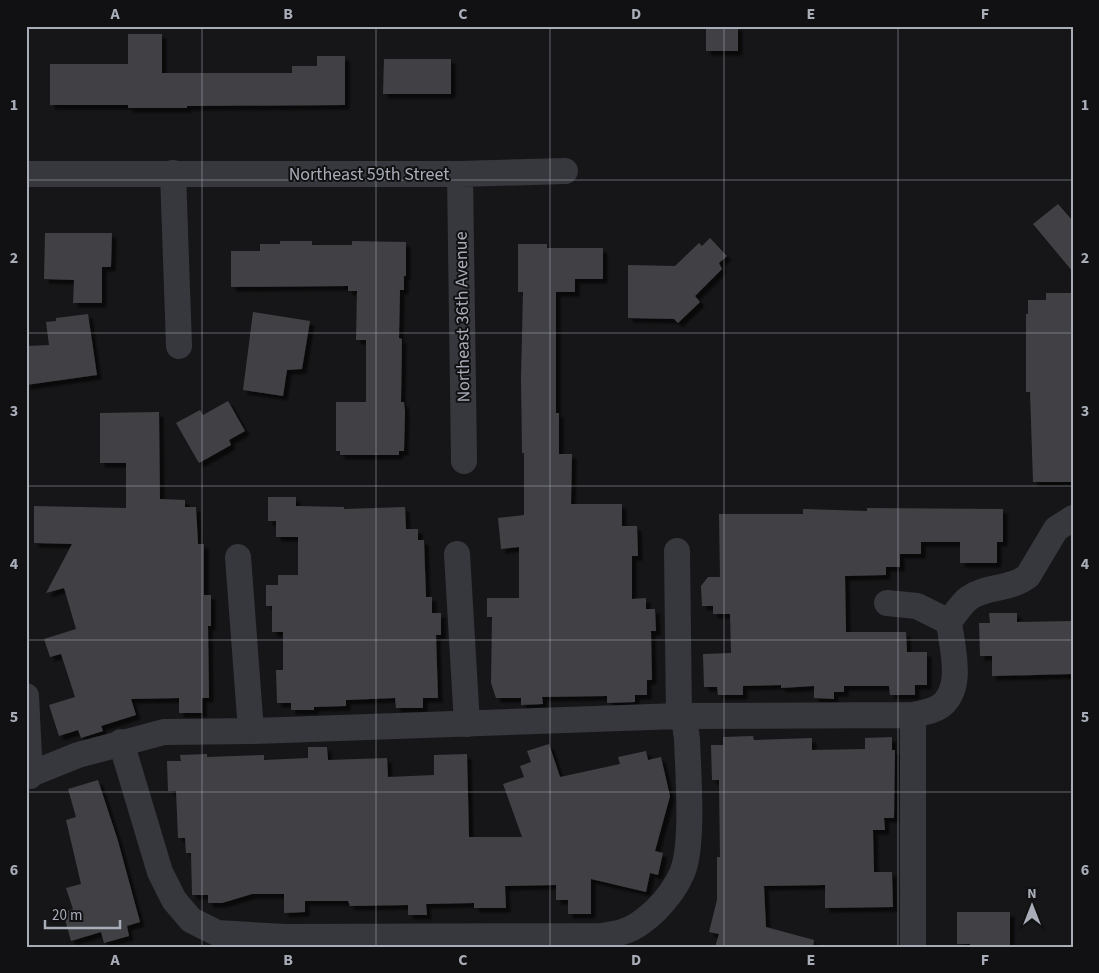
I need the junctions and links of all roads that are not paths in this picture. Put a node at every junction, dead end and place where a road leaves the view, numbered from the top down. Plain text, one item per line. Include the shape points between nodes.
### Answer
1 (565, 171) dead end
2 (173, 173) junction
3 (26, 174) edge
4 (460, 174) junction
5 (179, 346) dead end
6 (464, 461) dead end
7 (1073, 518) edge
8 (677, 551) dead end
9 (458, 554) dead end
10 (238, 557) dead end
11 (888, 603) dead end
12 (949, 622) junction
13 (26, 696) edge
14 (679, 716) junction
15 (913, 716) junction
16 (467, 724) junction
17 (251, 731) junction
18 (121, 742) junction
19 (28, 776) edge
20 (913, 947) edge

1 - 4 street, Northeast 59th Street
2 - 3 street, Northeast 59th Street
2 - 4 street, Northeast 59th Street
2 - 5 street
4 - 6 street, Northeast 36th Avenue
7 - 12 street via 1053,533 1028,576 1022,581 970,597
8 - 14 street
9 - 16 street
10 - 17 street
11 - 12 street via 917,606
12 - 15 street via 955,676 953,689 940,706
13 - 19 street
14 - 15 street
14 - 16 street
14 - 18 street via 685,725 687,739 688,841 683,871 668,898 643,922 623,933 602,936 285,937 218,932 191,920 174,900 160,872
15 - 20 street
16 - 17 street
17 - 18 street via 164,732
18 - 19 street via 78,755

